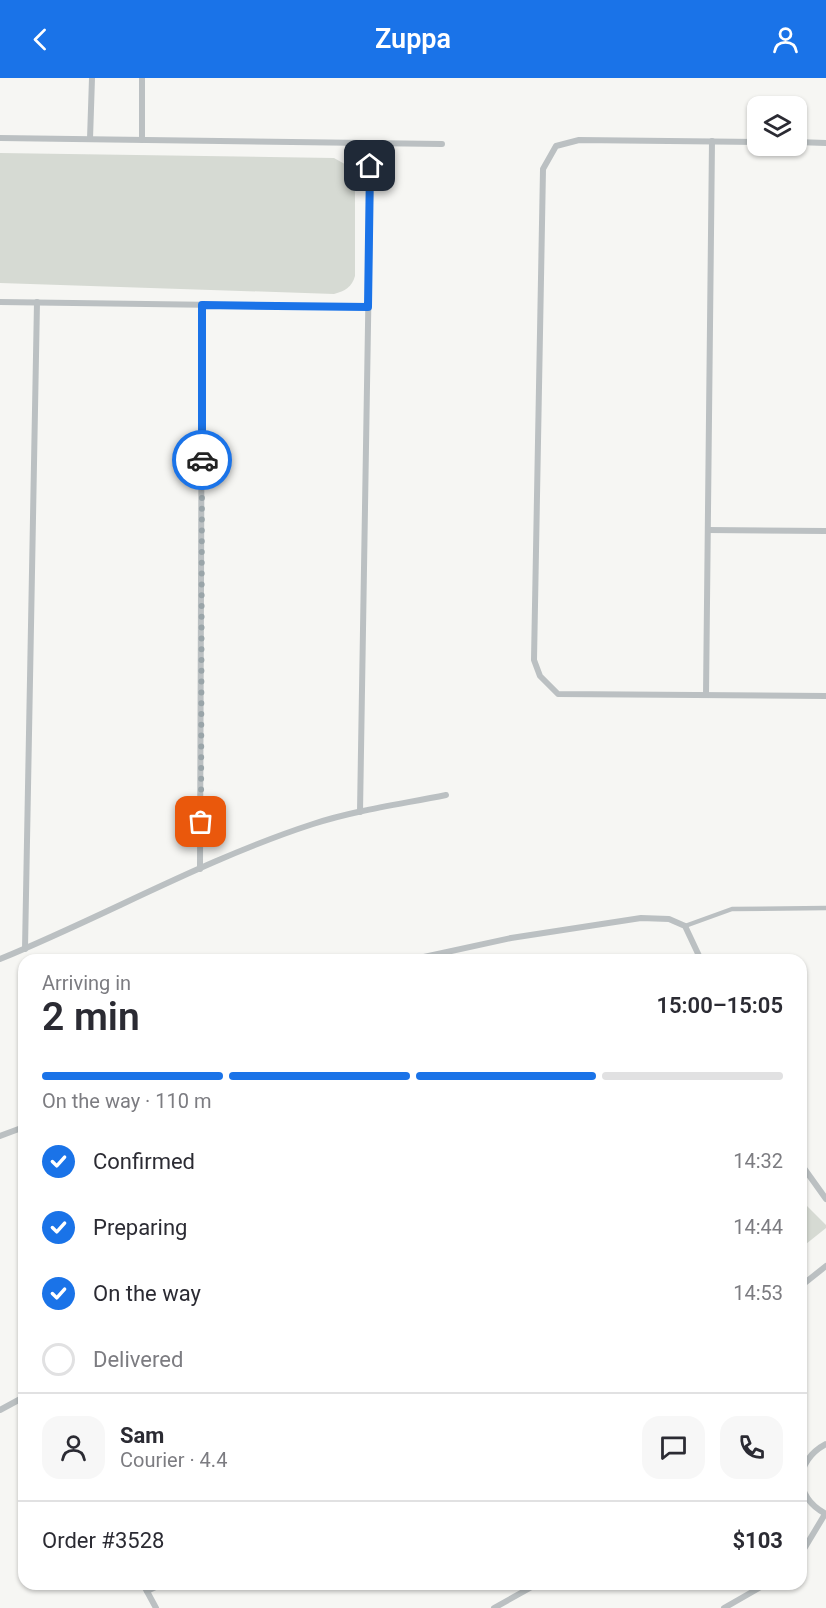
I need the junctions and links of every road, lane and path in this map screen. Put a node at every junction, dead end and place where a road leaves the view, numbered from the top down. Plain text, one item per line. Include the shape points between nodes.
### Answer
1 (92, 78) edge
2 (142, 78) edge
3 (0, 138) edge
4 (90, 139) junction
5 (142, 140) junction
6 (712, 141) junction
7 (747, 142) edge
8 (807, 142) edge
9 (371, 143) junction
10 (826, 143) edge
11 (442, 144) dead end
12 (0, 302) edge
13 (37, 302) junction
14 (202, 305) junction
15 (368, 307) junction
16 (708, 531) junction
17 (826, 531) edge
18 (706, 695) junction
19 (826, 696) edge
20 (446, 795) dead end
21 (360, 812) junction
22 (200, 869) junction
23 (826, 908) edge
24 (685, 926) junction
25 (25, 949) junction
26 (438, 954) edge
27 (698, 954) edge
28 (0, 959) edge
29 (18, 1129) edge
30 (0, 1136) edge
31 (807, 1172) edge
32 (826, 1199) edge
33 (826, 1266) edge
34 (807, 1281) edge
35 (18, 1400) edge
36 (0, 1410) edge
37 (826, 1444) edge
38 (807, 1459) edge
39 (807, 1498) edge
40 (826, 1514) edge
41 (807, 1544) edge
42 (526, 1590) edge
43 (756, 1590) edge
44 (147, 1591) edge
45 (154, 1607) edge
46 (494, 1608) edge
47 (724, 1608) edge

1 - 4 street
2 - 5 street
3 - 4 street
4 - 5 street
5 - 9 street
6 - 7 street
6 - 16 street
6 - 18 street via 579,140 556,146 543,169 534,660 540,676 558,694
8 - 10 street
9 - 11 street
9 - 15 street
12 - 13 street
13 - 14 street
13 - 25 street
14 - 15 street
14 - 22 street
15 - 21 street
16 - 17 street
16 - 18 street
18 - 19 street
20 - 21 street
21 - 22 street via 304,827
22 - 25 street
23 - 24 lane via 732,909
24 - 26 street via 669,919 641,918
24 - 27 street
25 - 28 street
29 - 30 street
31 - 32 street
33 - 34 street
35 - 36 street
37 - 38 street
39 - 40 street
40 - 41 street
42 - 46 street
43 - 47 street
44 - 45 street

